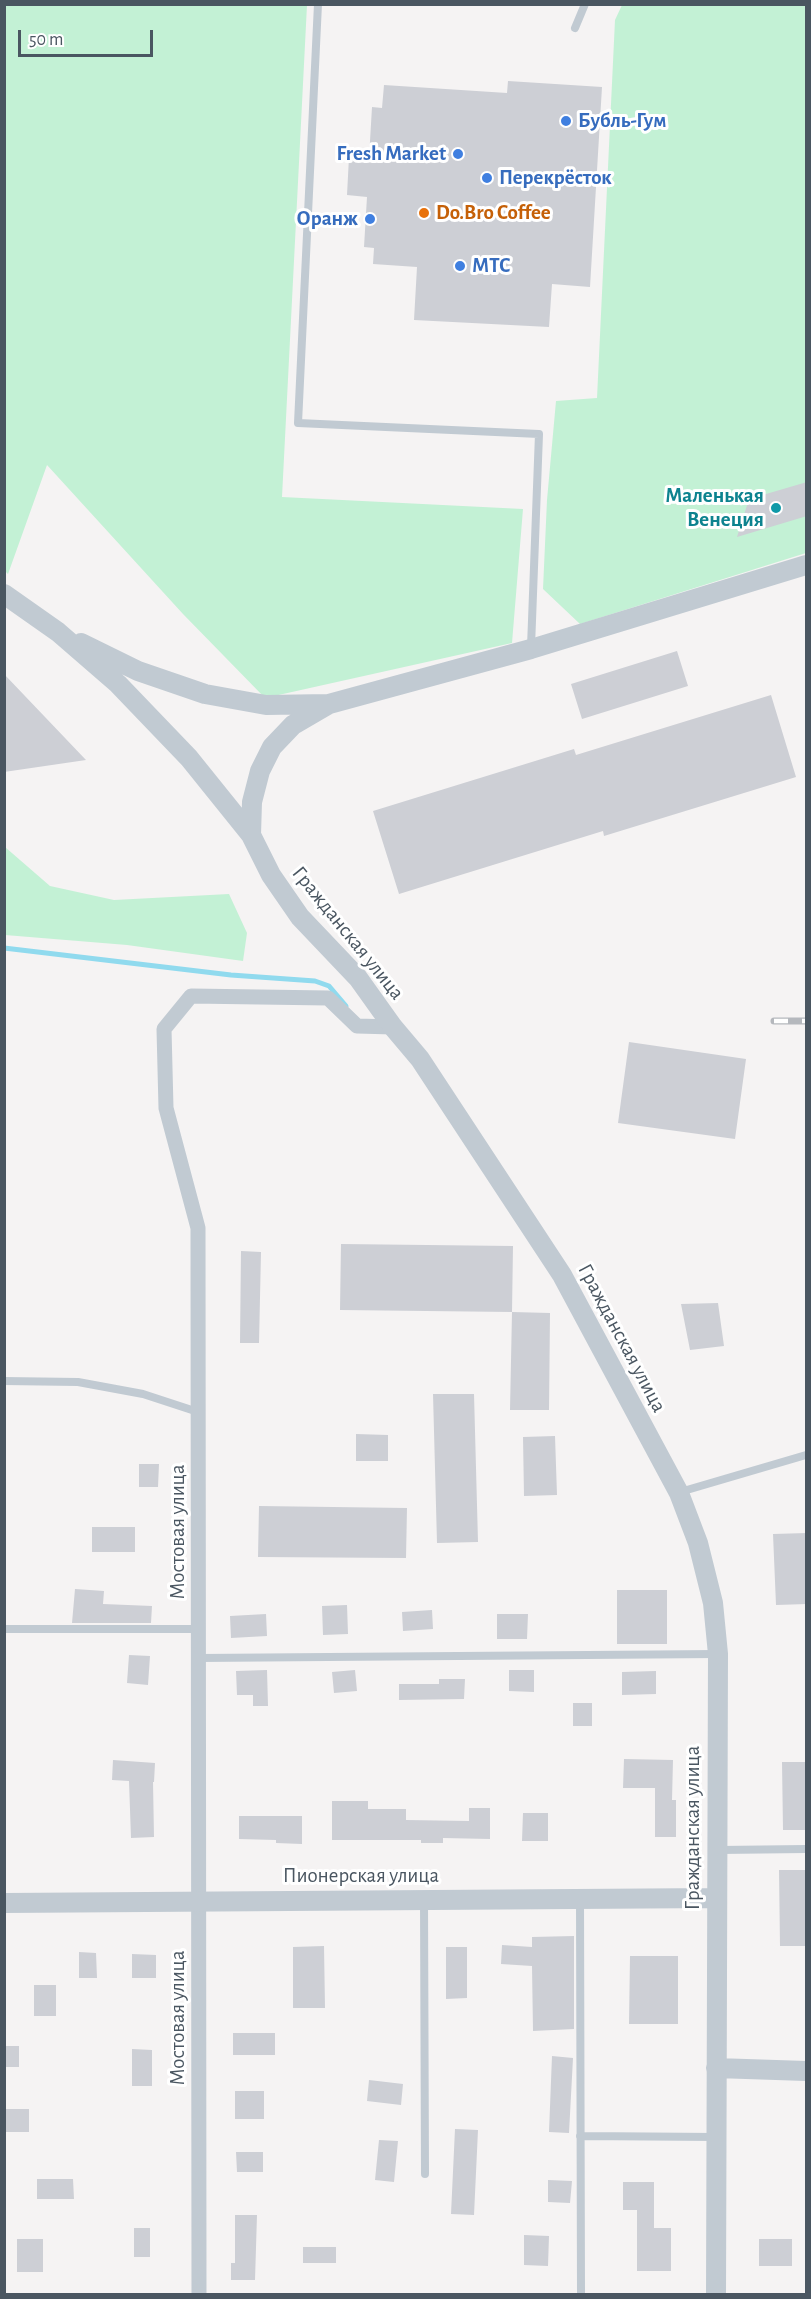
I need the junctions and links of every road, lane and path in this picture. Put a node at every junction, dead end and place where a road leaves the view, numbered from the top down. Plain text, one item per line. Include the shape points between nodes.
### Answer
1 (318, 4) edge
2 (585, 4) edge
3 (574, 28) dead end
4 (807, 565) edge
5 (4, 594) edge
6 (58, 632) junction
7 (531, 649) junction
8 (329, 704) junction
9 (251, 835) junction
10 (393, 1027) junction
11 (4, 1381) edge
12 (200, 1412) junction
13 (807, 1455) edge
14 (679, 1493) junction
15 (4, 1629) edge
16 (199, 1629) junction
17 (718, 1654) junction
18 (199, 1658) junction
19 (807, 1849) edge
20 (717, 1850) junction
21 (717, 1898) junction
22 (580, 1899) junction
23 (199, 1900) junction
24 (424, 1900) junction
25 (4, 1903) edge
26 (716, 2068) junction
27 (807, 2072) edge
28 (580, 2136) junction
29 (716, 2137) junction
30 (426, 2174) dead end
31 (199, 2295) edge
32 (581, 2295) edge
33 (716, 2295) edge

1 - 7 lane via 298,423 539,434
2 - 3 lane
4 - 7 street
5 - 6 street, Гражданская улица
6 - 8 street via 138,671 205,694 266,705
6 - 9 street, Гражданская улица via 118,684 189,758
7 - 8 street
8 - 9 street via 293,725 272,747 260,771 252,802
9 - 10 street, Гражданская улица via 271,875 300,917 358,978
10 - 12 street, Мостовая улица via 357,1026 328,998 190,996 164,1029 166,1108 198,1228
10 - 14 street, Гражданская улица via 420,1059 562,1275
11 - 12 lane via 78,1382 143,1394
12 - 16 street, Мостовая улица
13 - 14 lane
14 - 17 street, Гражданская улица via 698,1543 713,1603
15 - 16 lane
16 - 18 street, Мостовая улица
17 - 18 lane
17 - 20 street, Гражданская улица
18 - 23 street, Мостовая улица
19 - 20 lane
20 - 21 street, Гражданская улица
21 - 22 street, Пионерская улица
21 - 26 street, Гражданская улица
22 - 24 street, Пионерская улица
22 - 28 lane
23 - 24 street, Пионерская улица
23 - 25 street, Пионерская улица
23 - 31 street, Мостовая улица
24 - 30 lane
26 - 27 street
26 - 29 street, Гражданская улица
28 - 29 lane
28 - 32 lane
29 - 33 street, Гражданская улица

